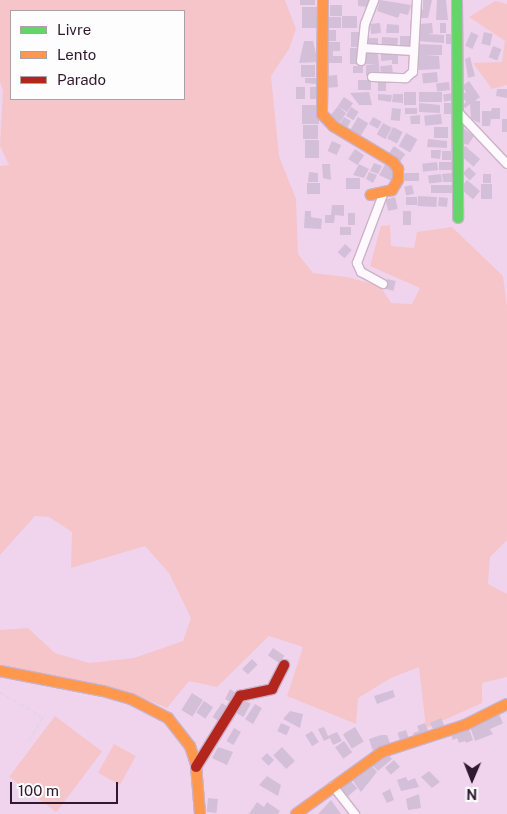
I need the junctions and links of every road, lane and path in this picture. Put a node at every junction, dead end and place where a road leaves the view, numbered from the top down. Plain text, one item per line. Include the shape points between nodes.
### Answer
1 (323, 0) edge
2 (374, 0) edge
3 (417, 0) edge
4 (457, 0) edge
5 (363, 48) junction
6 (413, 51) junction
7 (361, 61) dead end
8 (372, 77) dead end
9 (458, 112) junction
10 (507, 164) edge
11 (384, 192) junction
12 (371, 196) dead end
13 (458, 218) dead end
14 (383, 284) dead end
15 (284, 664) dead end
16 (0, 671) edge
17 (0, 692) edge
18 (507, 704) edge
19 (29, 740) dead end
20 (196, 767) junction
21 (333, 786) junction
22 (200, 814) edge
23 (296, 814) edge
24 (354, 814) edge

1 - 11 street via 322,114 333,126 393,162 398,169 398,180 392,190
2 - 5 street via 365,24
3 - 6 street
4 - 9 street
5 - 6 street
5 - 7 street
6 - 8 street via 413,72 410,76
9 - 10 street
9 - 13 street
11 - 12 street
11 - 14 street via 357,263 361,272
15 - 20 street via 272,689 240,696
16 - 20 street via 102,691 153,708 178,727 190,746
17 - 19 path via 43,717
18 - 21 street via 465,725 382,752
20 - 22 street
21 - 23 street
21 - 24 street

